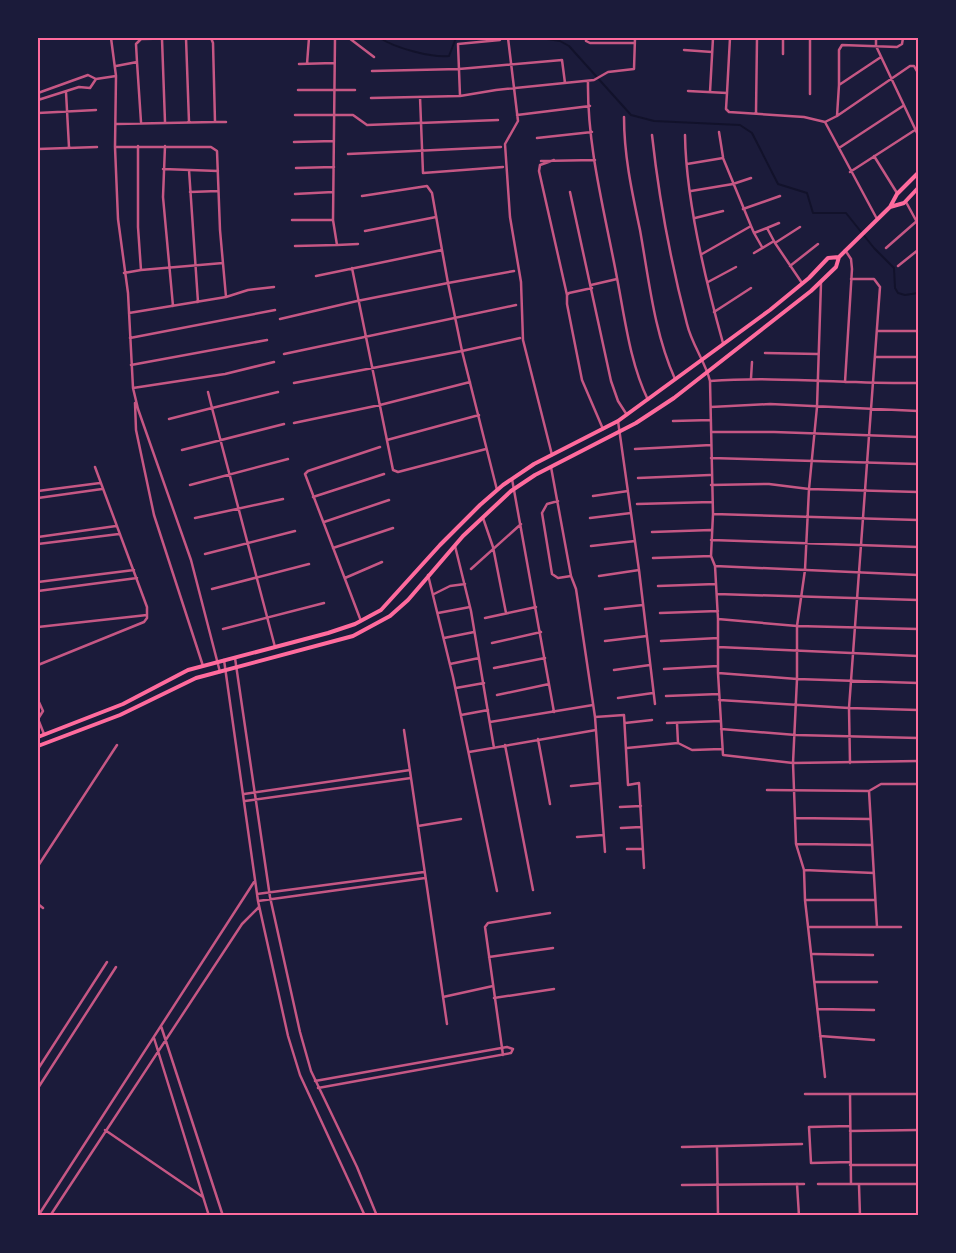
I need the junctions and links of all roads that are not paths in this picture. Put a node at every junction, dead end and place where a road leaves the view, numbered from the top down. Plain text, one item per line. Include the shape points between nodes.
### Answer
1 (111, 38) edge
2 (162, 38) edge
3 (186, 38) edge
4 (192, 38) edge
5 (210, 38) edge
6 (309, 38) edge
7 (335, 38) edge
8 (349, 38) edge
9 (508, 38) edge
10 (586, 38) edge
11 (635, 38) edge
12 (713, 38) edge
13 (730, 38) edge
14 (757, 38) edge
15 (783, 38) edge
16 (810, 38) edge
17 (876, 38) edge
18 (903, 38) edge
19 (500, 40) dead end
20 (635, 43) junction
21 (876, 46) junction
22 (684, 50) dead end
23 (712, 52) junction
24 (783, 54) dead end
25 (374, 57) dead end
26 (881, 57) junction
27 (137, 62) junction
28 (334, 63) junction
29 (510, 63) junction
30 (299, 64) dead end
31 (307, 64) junction
32 (116, 66) junction
33 (459, 69) junction
34 (38, 72) edge
35 (372, 72) dead end
36 (918, 73) edge
37 (116, 76) junction
38 (96, 79) junction
39 (891, 80) junction
40 (588, 81) junction
41 (565, 83) junction
42 (840, 85) junction
43 (513, 88) junction
44 (334, 89) junction
45 (298, 90) dead end
46 (354, 90) dead end
47 (66, 91) junction
48 (688, 91) dead end
49 (710, 92) junction
50 (38, 93) edge
51 (727, 93) junction
52 (810, 94) dead end
53 (460, 96) junction
54 (420, 97) junction
55 (372, 98) dead end
56 (38, 99) edge
57 (590, 106) junction
58 (903, 106) junction
59 (96, 110) dead end
60 (68, 112) junction
61 (38, 113) edge
62 (756, 113) junction
63 (295, 115) dead end
64 (334, 115) junction
65 (517, 115) junction
66 (837, 116) junction
67 (624, 117) dead end
68 (498, 120) dead end
69 (141, 122) junction
70 (165, 122) junction
71 (189, 122) junction
72 (215, 122) junction
73 (226, 122) dead end
74 (825, 122) junction
75 (421, 123) junction
76 (116, 124) junction
77 (915, 130) junction
78 (592, 132) junction
79 (719, 132) dead end
80 (652, 135) dead end
81 (685, 135) dead end
82 (918, 135) edge
83 (537, 138) dead end
84 (334, 141) junction
85 (294, 142) dead end
86 (138, 146) junction
87 (165, 146) junction
88 (97, 147) dead end
89 (114, 147) junction
90 (501, 147) dead end
91 (69, 148) junction
92 (839, 148) junction
93 (38, 149) edge
94 (422, 151) junction
95 (348, 154) dead end
96 (874, 156) junction
97 (723, 158) junction
98 (554, 160) junction
99 (595, 160) junction
100 (541, 161) dead end
101 (687, 164) junction
102 (334, 167) junction
103 (503, 167) dead end
104 (296, 168) dead end
105 (163, 170) junction
106 (189, 170) junction
107 (218, 171) junction
108 (850, 172) junction
109 (918, 173) edge
110 (751, 178) dead end
111 (733, 184) junction
112 (918, 188) edge
113 (218, 191) junction
114 (691, 191) junction
115 (190, 192) junction
116 (333, 192) junction
117 (570, 192) dead end
118 (295, 194) dead end
119 (897, 194) junction
120 (362, 196) dead end
121 (780, 196) dead end
122 (905, 201) junction
123 (890, 207) junction
124 (743, 209) junction
125 (723, 211) dead end
126 (436, 217) junction
127 (695, 218) junction
128 (877, 219) junction
129 (292, 220) dead end
130 (333, 220) junction
131 (918, 222) edge
132 (779, 223) dead end
133 (751, 226) junction
134 (800, 227) dead end
135 (767, 228) junction
136 (365, 231) dead end
137 (754, 233) junction
138 (774, 242) junction
139 (358, 244) dead end
140 (818, 244) dead end
141 (337, 245) junction
142 (295, 246) dead end
143 (762, 248) junction
144 (886, 248) dead end
145 (442, 250) junction
146 (845, 250) junction
147 (918, 250) edge
148 (754, 253) dead end
149 (702, 254) junction
150 (839, 257) junction
151 (223, 263) junction
152 (196, 265) junction
153 (790, 266) junction
154 (898, 266) dead end
155 (736, 267) dead end
156 (169, 268) junction
157 (352, 268) junction
158 (141, 270) junction
159 (514, 271) dead end
160 (124, 273) junction
161 (316, 276) dead end
162 (617, 279) junction
163 (851, 279) junction
164 (821, 281) junction
165 (708, 282) junction
166 (448, 283) junction
167 (803, 283) junction
168 (274, 286) dead end
169 (591, 286) junction
170 (751, 288) dead end
171 (567, 295) junction
172 (226, 297) junction
173 (357, 301) junction
174 (198, 302) junction
175 (516, 305) dead end
176 (172, 306) junction
177 (275, 310) dead end
178 (714, 312) junction
179 (129, 313) junction
180 (455, 318) junction
181 (280, 319) dead end
182 (878, 331) junction
183 (918, 331) edge
184 (365, 336) junction
185 (130, 338) junction
186 (520, 338) dead end
187 (267, 340) dead end
188 (723, 343) junction
189 (462, 351) junction
190 (765, 353) dead end
191 (284, 354) dead end
192 (818, 354) junction
193 (876, 357) junction
194 (918, 358) edge
195 (701, 360) junction
196 (274, 362) dead end
197 (752, 362) dead end
198 (131, 364) junction
199 (372, 369) junction
200 (707, 370) junction
201 (751, 378) junction
202 (676, 380) junction
203 (710, 381) junction
204 (470, 382) junction
205 (818, 382) junction
206 (845, 382) junction
207 (294, 383) dead end
208 (874, 383) junction
209 (918, 383) edge
210 (133, 388) junction
211 (208, 392) dead end
212 (278, 392) dead end
213 (136, 400) junction
214 (648, 401) junction
215 (380, 405) junction
216 (711, 407) junction
217 (817, 407) junction
218 (212, 408) junction
219 (871, 409) junction
220 (918, 411) edge
221 (478, 415) junction
222 (627, 415) junction
223 (169, 419) dead end
224 (711, 420) junction
225 (618, 421) junction
226 (673, 421) dead end
227 (294, 422) dead end
228 (284, 424) dead end
229 (603, 429) junction
230 (621, 432) junction
231 (711, 432) junction
232 (814, 434) junction
233 (870, 436) junction
234 (918, 437) edge
235 (221, 440) junction
236 (387, 440) junction
237 (711, 445) junction
238 (380, 447) dead end
239 (486, 449) junction
240 (635, 449) dead end
241 (182, 450) dead end
242 (552, 455) junction
243 (710, 458) junction
244 (288, 459) dead end
245 (812, 462) junction
246 (869, 463) junction
247 (918, 464) edge
248 (551, 467) junction
249 (95, 468) dead end
250 (230, 474) junction
251 (384, 474) dead end
252 (710, 475) junction
253 (638, 478) dead end
254 (512, 479) junction
255 (100, 483) junction
256 (711, 485) junction
257 (190, 486) dead end
258 (514, 489) junction
259 (809, 489) junction
260 (102, 490) junction
261 (497, 490) junction
262 (866, 490) junction
263 (38, 491) edge
264 (628, 491) junction
265 (918, 492) edge
266 (593, 496) dead end
267 (313, 497) junction
268 (38, 498) edge
269 (284, 499) dead end
270 (389, 500) dead end
271 (558, 501) junction
272 (712, 502) junction
273 (637, 504) dead end
274 (240, 509) junction
275 (632, 513) junction
276 (713, 514) junction
277 (808, 515) junction
278 (482, 517) junction
279 (195, 518) dead end
280 (590, 518) dead end
281 (863, 518) junction
282 (918, 520) edge
283 (324, 522) junction
284 (521, 524) junction
285 (116, 526) junction
286 (394, 528) dead end
287 (711, 530) junction
288 (295, 531) dead end
289 (652, 532) dead end
290 (119, 534) junction
291 (38, 537) edge
292 (711, 540) junction
293 (635, 541) junction
294 (808, 542) junction
295 (249, 543) junction
296 (38, 544) edge
297 (455, 545) junction
298 (861, 545) junction
299 (590, 546) dead end
300 (918, 546) edge
301 (493, 547) junction
302 (333, 548) junction
303 (205, 554) dead end
304 (710, 556) junction
305 (652, 558) dead end
306 (382, 562) dead end
307 (309, 564) dead end
308 (715, 566) junction
309 (472, 569) dead end
310 (134, 570) junction
311 (640, 570) junction
312 (805, 570) junction
313 (858, 572) junction
314 (428, 575) junction
315 (918, 575) edge
316 (571, 576) junction
317 (598, 576) dead end
318 (258, 577) junction
319 (138, 578) junction
320 (344, 578) junction
321 (38, 582) edge
322 (465, 584) junction
323 (716, 584) junction
324 (658, 586) dead end
325 (38, 589) edge
326 (212, 589) dead end
327 (434, 594) junction
328 (716, 594) junction
329 (802, 597) junction
330 (858, 598) junction
331 (918, 600) edge
332 (324, 603) dead end
333 (643, 605) junction
334 (470, 606) junction
335 (536, 607) junction
336 (605, 610) dead end
337 (718, 611) junction
338 (438, 613) junction
339 (506, 613) junction
340 (660, 613) dead end
341 (148, 615) junction
342 (269, 617) junction
343 (485, 618) dead end
344 (718, 619) junction
345 (361, 621) junction
346 (797, 626) junction
347 (855, 626) junction
348 (38, 627) edge
349 (223, 628) dead end
350 (918, 629) edge
351 (474, 632) junction
352 (541, 632) junction
353 (38, 634) edge
354 (647, 636) junction
355 (444, 638) junction
356 (718, 638) junction
357 (605, 641) dead end
358 (661, 641) dead end
359 (492, 642) dead end
360 (276, 647) junction
361 (718, 647) junction
362 (797, 652) junction
363 (854, 654) junction
364 (918, 656) edge
365 (235, 658) junction
366 (479, 658) junction
367 (545, 658) junction
368 (224, 660) junction
369 (218, 662) junction
370 (450, 664) junction
371 (38, 665) edge
372 (650, 665) junction
373 (203, 666) junction
374 (718, 666) junction
375 (237, 668) junction
376 (494, 668) dead end
377 (664, 669) dead end
378 (226, 670) junction
379 (614, 670) dead end
380 (220, 672) junction
381 (718, 673) junction
382 (798, 679) junction
383 (851, 680) junction
384 (484, 683) junction
385 (549, 684) junction
386 (918, 684) edge
387 (456, 688) junction
388 (654, 693) junction
389 (719, 694) junction
390 (497, 695) dead end
391 (666, 696) dead end
392 (618, 698) dead end
393 (38, 700) edge
394 (720, 700) junction
395 (655, 704) dead end
396 (593, 705) junction
397 (796, 706) junction
398 (849, 708) junction
399 (488, 710) junction
400 (918, 710) edge
401 (554, 712) junction
402 (461, 715) junction
403 (595, 717) junction
404 (38, 719) edge
405 (652, 720) dead end
406 (721, 721) junction
407 (490, 722) junction
408 (625, 723) junction
409 (667, 723) dead end
410 (677, 723) junction
411 (721, 728) junction
412 (404, 730) dead end
413 (596, 730) junction
414 (44, 734) junction
415 (796, 735) junction
416 (38, 736) edge
417 (849, 736) junction
418 (918, 738) edge
419 (538, 739) junction
420 (678, 743) junction
421 (117, 745) dead end
422 (505, 745) junction
423 (38, 746) edge
424 (494, 748) junction
425 (627, 748) junction
426 (722, 749) junction
427 (469, 752) junction
428 (918, 761) edge
429 (793, 763) junction
430 (850, 763) junction
431 (410, 770) junction
432 (411, 778) junction
433 (600, 783) junction
434 (918, 784) edge
435 (571, 786) dead end
436 (767, 790) dead end
437 (794, 790) junction
438 (255, 791) junction
439 (870, 791) junction
440 (244, 794) junction
441 (256, 799) junction
442 (245, 801) junction
443 (550, 804) dead end
444 (641, 806) junction
445 (620, 807) dead end
446 (795, 818) junction
447 (870, 818) junction
448 (461, 819) dead end
449 (418, 826) junction
450 (641, 826) junction
451 (621, 828) dead end
452 (604, 834) junction
453 (577, 837) dead end
454 (796, 844) junction
455 (872, 845) junction
456 (643, 848) junction
457 (627, 849) dead end
458 (605, 852) dead end
459 (38, 866) edge
460 (644, 868) dead end
461 (804, 870) junction
462 (425, 872) junction
463 (874, 873) junction
464 (425, 878) junction
465 (255, 880) junction
466 (533, 890) dead end
467 (269, 892) junction
468 (497, 892) dead end
469 (257, 894) junction
470 (270, 899) junction
471 (805, 900) junction
472 (875, 900) junction
473 (258, 902) junction
474 (38, 904) edge
475 (259, 907) junction
476 (44, 908) dead end
477 (550, 913) dead end
478 (810, 927) junction
479 (877, 927) junction
480 (901, 927) dead end
481 (553, 948) dead end
482 (812, 954) junction
483 (873, 955) dead end
484 (489, 957) junction
485 (107, 962) dead end
486 (116, 967) dead end
487 (815, 982) junction
488 (877, 982) dead end
489 (493, 986) junction
490 (554, 989) dead end
491 (443, 997) junction
492 (494, 998) junction
493 (818, 1009) junction
494 (874, 1010) dead end
495 (447, 1024) dead end
496 (161, 1026) junction
497 (820, 1036) junction
498 (154, 1037) junction
499 (166, 1037) junction
500 (874, 1040) dead end
501 (158, 1048) junction
502 (501, 1048) junction
503 (503, 1054) junction
504 (38, 1069) edge
505 (825, 1077) dead end
506 (315, 1081) junction
507 (38, 1088) edge
508 (318, 1088) junction
509 (805, 1094) dead end
510 (850, 1094) junction
511 (918, 1094) edge
512 (850, 1126) junction
513 (105, 1130) junction
514 (850, 1130) junction
515 (918, 1130) edge
516 (802, 1144) dead end
517 (682, 1147) dead end
518 (716, 1148) junction
519 (850, 1164) junction
520 (918, 1165) edge
521 (717, 1184) junction
522 (798, 1184) junction
523 (804, 1184) dead end
524 (818, 1184) dead end
525 (851, 1184) junction
526 (859, 1184) junction
527 (918, 1184) edge
528 (682, 1185) dead end
529 (204, 1198) junction
530 (38, 1216) edge
531 (50, 1216) edge
532 (209, 1216) edge
533 (223, 1216) edge
534 (365, 1216) edge
535 (377, 1216) edge
536 (718, 1216) edge
537 (799, 1216) edge
538 (860, 1216) edge

1 - 32 street
2 - 3 street
2 - 27 street via 138,41
2 - 70 street
3 - 4 street
3 - 71 street
5 - 72 street via 213,43
6 - 31 street
7 - 28 street
8 - 25 street
9 - 29 street
10 - 20 street via 590,43
11 - 20 street
12 - 23 street
13 - 51 street
14 - 62 street
15 - 24 street
16 - 52 street
17 - 21 street
18 - 21 street via 900,46
19 - 33 street via 459,43
20 - 40 street via 634,69 605,73
21 - 26 street
21 - 42 street via 845,44 840,47
22 - 23 street
23 - 49 street
26 - 39 street
26 - 42 street
27 - 32 street
27 - 69 street
28 - 31 street
28 - 44 street
29 - 33 street
29 - 41 street via 562,60
29 - 43 street
30 - 31 street
32 - 37 street
33 - 35 street
33 - 53 street
34 - 50 street
36 - 39 street via 912,65
37 - 38 street
37 - 76 street
38 - 47 street via 90,88
38 - 50 street via 88,75
39 - 58 street
39 - 66 street
40 - 41 street
40 - 57 street
41 - 43 street
42 - 66 street
43 - 53 street
43 - 65 street
44 - 45 street
44 - 46 street
44 - 64 street
47 - 56 street
47 - 60 street
48 - 49 street
49 - 51 street
50 - 56 street
51 - 62 street via 727,111
53 - 54 street
54 - 55 street
54 - 75 street
57 - 65 street
57 - 78 street
58 - 77 street
58 - 92 street
59 - 60 street
60 - 61 street
60 - 91 street
62 - 74 street
63 - 64 street
64 - 75 street via 353,115 367,125
64 - 84 street
65 - 242 street via 517,125 505,144 510,217 521,282 522,340
66 - 74 street
67 - 202 street via 626,160 648,281 665,356
68 - 75 street
69 - 70 street
69 - 76 street
70 - 71 street
71 - 72 street
72 - 73 street
74 - 92 street
75 - 94 street
76 - 89 street
77 - 82 street
77 - 96 street
78 - 83 street
78 - 99 street
79 - 97 street
80 - 195 street via 664,224 687,325
81 - 101 street
84 - 85 street
84 - 102 street
86 - 87 street
86 - 89 street
86 - 158 street
87 - 105 street
87 - 107 street via 213,147 217,151
88 - 91 street
89 - 160 street
90 - 94 street
91 - 93 street
92 - 108 street
94 - 95 street
94 - 103 street via 425,173
96 - 108 street
96 - 119 street
97 - 101 street
97 - 111 street
98 - 99 street
98 - 100 street
98 - 171 street via 540,165 539,171
99 - 162 street via 597,187
101 - 114 street
102 - 104 street
102 - 116 street
105 - 106 street
105 - 156 street
106 - 107 street
106 - 115 street
107 - 113 street
108 - 128 street
109 - 119 main road
110 - 111 street
111 - 114 street
111 - 124 street
112 - 122 main road
113 - 115 street
113 - 151 street
114 - 127 street
115 - 152 street
116 - 118 street
116 - 130 street
117 - 169 street
119 - 123 main road
120 - 126 street via 427,186 432,193
121 - 124 street
122 - 123 main road
122 - 131 street
123 - 128 main road
124 - 133 street
125 - 127 street
126 - 136 street
126 - 145 street
127 - 149 street
128 - 146 main road
129 - 130 street
130 - 141 street
131 - 144 street
132 - 135 street
133 - 137 street
133 - 149 street
134 - 138 street
135 - 137 street
135 - 138 street
137 - 143 street
138 - 143 street
138 - 153 street
139 - 141 street
140 - 153 street
141 - 142 street
143 - 148 street
145 - 157 street
145 - 166 street
146 - 150 main road
146 - 163 street via 852,264
147 - 154 street
149 - 165 street
150 - 164 main road via 836,267
150 - 167 main road via 828,258
151 - 152 street
151 - 172 street
152 - 156 street
152 - 174 street
153 - 167 street
155 - 165 street
156 - 158 street
156 - 176 street
157 - 161 street
157 - 173 street
158 - 160 street
159 - 166 street
160 - 179 street
162 - 169 street
162 - 214 street via 630,345
163 - 182 street via 874,279 879,283
163 - 206 street
164 - 192 street
164 - 200 main road
165 - 178 street
166 - 173 street
166 - 180 street
167 - 188 main road
168 - 172 street
169 - 171 street
169 - 222 street via 611,381
170 - 178 street
171 - 229 street via 582,380
172 - 174 street
173 - 181 street
173 - 184 street
174 - 176 street
175 - 180 street
176 - 179 street
177 - 185 street
178 - 188 street
179 - 185 street
180 - 184 street
180 - 189 street
182 - 183 street
182 - 193 street
184 - 191 street
184 - 199 street
185 - 198 street
186 - 189 street
187 - 198 street
188 - 195 main road
189 - 199 street
189 - 204 street
190 - 192 street
192 - 205 street
193 - 194 street
193 - 208 street
195 - 200 street
195 - 202 main road
196 - 210 street via 226,374
197 - 201 street
198 - 210 street
199 - 207 street
199 - 215 street
200 - 203 street
200 - 230 main road
201 - 203 street
201 - 205 street
202 - 214 main road
203 - 216 street
204 - 215 street
204 - 221 street
205 - 206 street
205 - 217 street
206 - 208 street
208 - 209 street
208 - 219 street
210 - 213 street
211 - 218 street
212 - 218 street
213 - 369 street via 191,560
213 - 373 street via 136,430 154,515
214 - 222 main road
215 - 227 street
215 - 236 street
216 - 217 street via 770,404
216 - 224 street
217 - 219 street
217 - 232 street
218 - 223 street
218 - 235 street
219 - 220 street
219 - 233 street
221 - 236 street
221 - 239 street
222 - 225 main road
224 - 226 street
224 - 231 street
225 - 229 main road
225 - 230 street
228 - 235 street
229 - 242 main road
230 - 248 main road
230 - 264 street
231 - 232 street
231 - 237 street
232 - 233 street
232 - 245 street
233 - 234 street
233 - 246 street
235 - 241 street
235 - 250 street
236 - 239 street via 396,472
237 - 240 street
237 - 243 street
238 - 267 street via 305,472
239 - 261 street
242 - 254 main road
243 - 245 street
243 - 252 street
244 - 250 street
245 - 246 street
245 - 259 street
246 - 247 street
246 - 262 street
248 - 258 main road
248 - 271 street
249 - 255 street
250 - 257 street
250 - 274 street
251 - 267 street
252 - 253 street
252 - 256 street
254 - 258 street
254 - 261 main road
255 - 260 street
255 - 263 street
256 - 259 street via 769,484
256 - 272 street
258 - 278 main road
258 - 284 street
259 - 262 street
259 - 277 street
260 - 268 street
260 - 285 street
261 - 345 main road via 440,545 381,610
262 - 265 street
262 - 281 street
264 - 266 street
264 - 275 street
267 - 283 street
269 - 274 street
270 - 283 street
271 - 316 street
271 - 316 street via 542,508 550,565 556,578
272 - 273 street
272 - 276 street
274 - 279 street
274 - 295 street
275 - 280 street
275 - 293 street
276 - 277 street
276 - 287 street
277 - 281 street
277 - 294 street
278 - 297 main road
278 - 301 street
281 - 282 street
281 - 298 street
283 - 302 street
284 - 301 street
284 - 335 street
285 - 290 street
285 - 291 street
286 - 302 street
287 - 289 street
287 - 292 street
288 - 295 street
290 - 296 street
290 - 310 street
292 - 294 street
292 - 304 street
293 - 299 street
293 - 311 street
294 - 298 street
294 - 312 street
295 - 303 street
295 - 318 street
297 - 314 main road
297 - 322 street
298 - 300 street
298 - 313 street
301 - 309 street
301 - 339 street
302 - 320 street
304 - 305 street
304 - 308 street
306 - 320 street
307 - 318 street
308 - 312 street
308 - 323 street
310 - 319 street
310 - 321 street
311 - 317 street
311 - 333 street
312 - 313 street
312 - 329 street
313 - 315 street
313 - 330 street
314 - 327 street
314 - 375 main road via 408,600 370,628 353,636
316 - 396 street via 576,589
318 - 326 street
318 - 342 street
319 - 325 street
319 - 341 street
320 - 345 street
322 - 327 street via 450,586
322 - 334 street
323 - 324 street
323 - 328 street
325 - 348 street
327 - 338 street
328 - 329 street
328 - 337 street
329 - 330 street
329 - 346 street
330 - 331 street
330 - 347 street
332 - 342 street
333 - 336 street
333 - 354 street
334 - 338 street
334 - 351 street
335 - 339 street
335 - 352 street
337 - 340 street
337 - 344 street
338 - 355 street
339 - 343 street
341 - 348 street
341 - 371 street via 144,622
342 - 349 street
342 - 360 street
344 - 346 street
344 - 356 street
345 - 360 main road
346 - 347 street
346 - 362 street
347 - 350 street
347 - 363 street
348 - 353 street
351 - 355 street
351 - 366 street
352 - 359 street
352 - 367 street
354 - 357 street
354 - 372 street
355 - 370 street
356 - 358 street
356 - 361 street
360 - 365 main road
361 - 362 street
361 - 374 street
362 - 363 street
362 - 382 street
363 - 364 street
363 - 383 street
365 - 368 main road
365 - 375 street
366 - 370 street
366 - 384 street
367 - 376 street
367 - 385 street
368 - 369 main road
368 - 378 street
369 - 373 main road
369 - 380 street
370 - 387 street
372 - 379 street
372 - 388 street
373 - 414 main road via 188,670 123,704
374 - 377 street
374 - 381 street
375 - 378 main road
375 - 438 street
378 - 380 main road
378 - 440 street
380 - 423 main road via 180,684 120,716
381 - 382 street
381 - 389 street
382 - 383 street
382 - 397 street
383 - 386 street
383 - 398 street
384 - 387 street
384 - 399 street
385 - 390 street
385 - 401 street
387 - 402 street
388 - 392 street
388 - 395 street
389 - 391 street
389 - 394 street
393 - 404 street via 43,711
394 - 397 street
394 - 406 street
396 - 401 street
396 - 403 street
397 - 398 street
397 - 415 street
398 - 400 street
398 - 417 street
399 - 402 street
399 - 407 street
401 - 407 street
402 - 427 street
403 - 408 street via 624,715
403 - 413 street
404 - 414 street
405 - 408 street
406 - 410 street
406 - 411 street
407 - 424 street
408 - 425 street
409 - 410 street
410 - 420 street
411 - 415 street
411 - 426 street
412 - 431 street
413 - 419 street
413 - 433 street
414 - 416 main road
415 - 417 street
415 - 429 street
417 - 418 street
417 - 430 street
419 - 422 street
419 - 443 street
420 - 425 street
420 - 426 street via 692,750
421 - 459 street
422 - 424 street
422 - 466 street
424 - 427 street
425 - 444 street via 628,784 639,783
426 - 429 street via 726,757
427 - 468 street
428 - 430 street
429 - 430 street
429 - 437 street
431 - 432 street
431 - 438 street
432 - 441 street
432 - 449 street
433 - 435 street
433 - 452 street
434 - 439 street via 881,784
436 - 437 street
437 - 439 street
437 - 446 street
438 - 440 street
438 - 441 street
439 - 447 street
440 - 442 street
441 - 442 street
441 - 467 street
442 - 465 street
444 - 445 street
444 - 450 street
446 - 447 street
446 - 454 street
447 - 455 street
448 - 449 street
449 - 462 street
450 - 451 street
450 - 456 street
452 - 453 street
452 - 458 street
454 - 455 street
454 - 461 street
455 - 463 street
456 - 457 street
456 - 460 street
461 - 463 street
461 - 471 street
462 - 464 street
462 - 467 street
463 - 472 street
464 - 470 street
464 - 491 street
465 - 469 street
465 - 496 street
467 - 469 street
467 - 470 street
469 - 473 street
470 - 473 street
470 - 506 street via 300,1032
471 - 472 street
471 - 478 street
472 - 479 street
473 - 475 street
474 - 476 street
475 - 499 street via 242,924
475 - 534 street via 300,1075
477 - 484 street via 488,923 485,927
478 - 479 street
478 - 482 street
479 - 480 street
481 - 484 street
482 - 483 street
482 - 487 street
484 - 489 street
485 - 504 street
486 - 507 street
487 - 488 street
487 - 493 street
489 - 491 street
489 - 492 street
490 - 492 street
491 - 495 street
492 - 502 street
493 - 494 street
493 - 497 street
496 - 498 street
496 - 499 street
497 - 500 street
497 - 505 street
498 - 501 street
498 - 530 street
499 - 501 street
499 - 533 street
501 - 513 street
501 - 529 street
502 - 503 street
502 - 503 street via 511,1047 513,1050
502 - 506 street
503 - 508 street
506 - 508 street
508 - 535 street via 358,1168
509 - 510 street
510 - 511 street
510 - 512 street
512 - 514 street
512 - 519 street via 808,1127 810,1163
513 - 529 street
513 - 531 street
514 - 515 street
514 - 519 street
516 - 518 street
517 - 518 street
518 - 521 street
519 - 520 street
519 - 525 street
521 - 522 street
521 - 528 street
521 - 536 street
522 - 523 street
522 - 537 street
524 - 525 street
525 - 526 street
526 - 527 street
526 - 538 street
529 - 532 street

